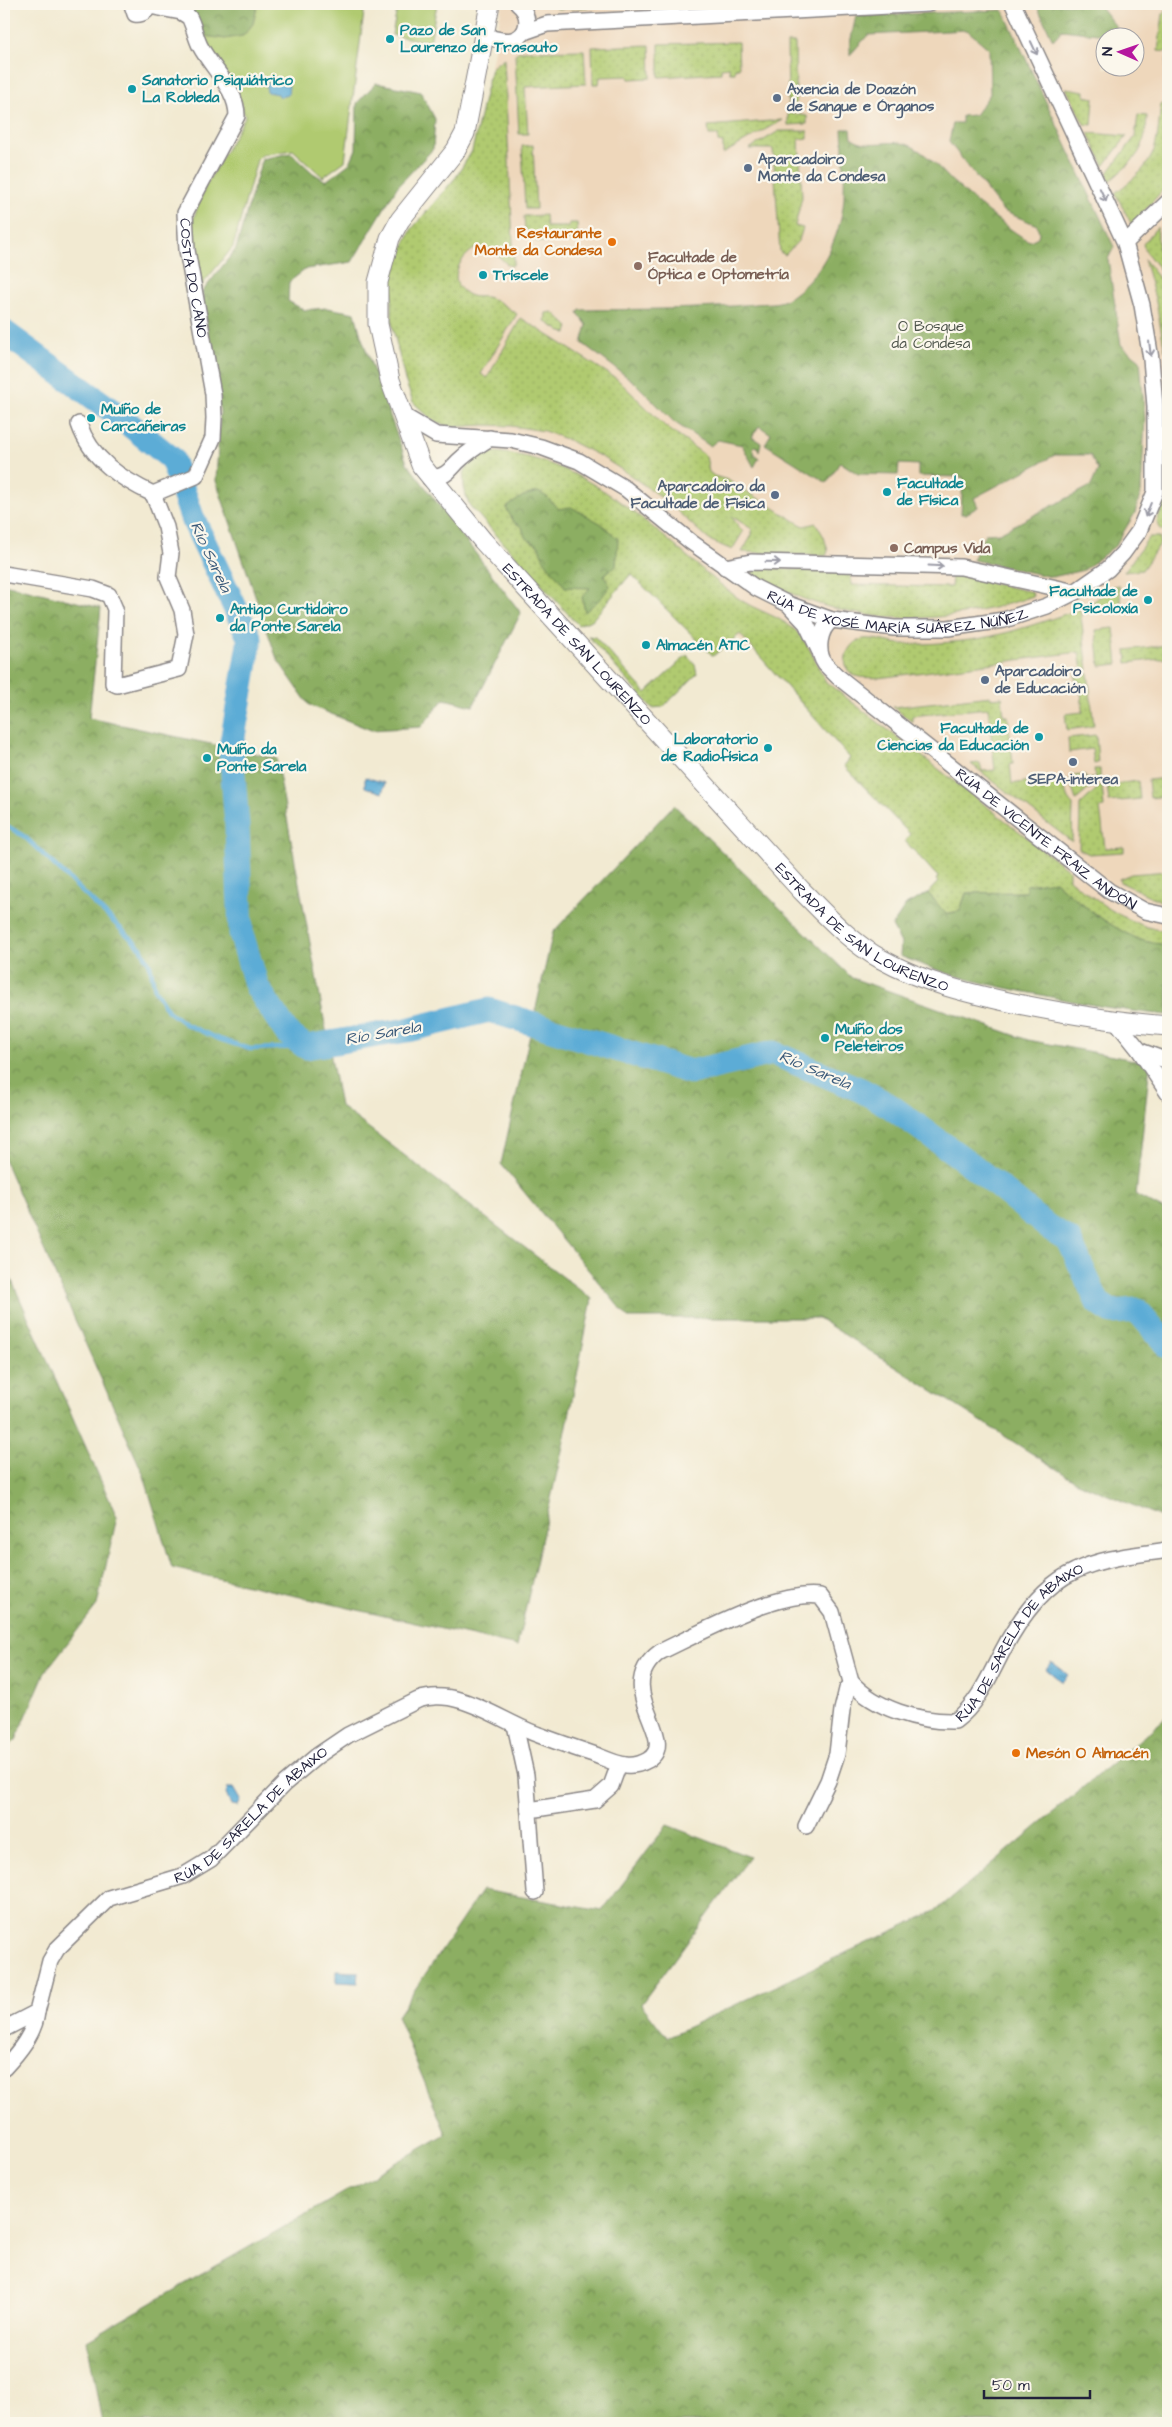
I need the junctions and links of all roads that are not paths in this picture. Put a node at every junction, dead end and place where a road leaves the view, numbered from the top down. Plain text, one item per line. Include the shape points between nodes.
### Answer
1 (490, 4) edge
2 (928, 4) edge
3 (1013, 4) edge
4 (132, 5) dead end
5 (149, 5) edge
6 (518, 5) edge
7 (547, 24) junction
8 (524, 32) junction
9 (484, 36) junction
10 (1168, 202) edge
11 (1126, 243) junction
12 (402, 415) junction
13 (79, 424) dead end
14 (441, 435) junction
15 (490, 438) junction
16 (416, 455) junction
17 (460, 458) junction
18 (430, 479) junction
19 (156, 493) junction
20 (725, 567) junction
21 (4, 574) edge
22 (1075, 592) junction
23 (788, 604) junction
24 (832, 620) junction
25 (824, 663) junction
26 (837, 676) junction
27 (1168, 916) edge
28 (1116, 1022) junction
29 (1168, 1026) edge
30 (1140, 1051) junction
31 (1168, 1061) edge
32 (1168, 1093) edge
33 (1168, 1550) edge
34 (852, 1684) junction
35 (515, 1725) junction
36 (619, 1764) junction
37 (529, 1810) junction
38 (806, 1826) dead end
39 (535, 1892) dead end
40 (37, 2012) junction
41 (4, 2029) edge
42 (4, 2068) edge

1 - 9 street, ESTRADA DE SAN LOURENZO
2 - 7 street
3 -> 11 street, RÚA DE XOSÉ MARÍA SUÁREZ NÚÑEZ
4 - 5 street, COSTA DO CANO via 138,15
5 - 19 street, COSTA DO CANO via 189,17 198,43 234,95 237,106 237,116 184,213 186,250 213,394 212,438 196,476
6 - 7 street
6 - 8 street via 528,20
7 - 8 street
8 - 9 street via 507,41
9 - 12 street, ESTRADA DE SAN LOURENZO via 465,133 456,150 400,220 382,260 377,296 378,324 390,380
10 - 11 street
11 -> 22 street, RÚA DE XOSÉ MARÍA SUÁREZ NÚÑEZ via 1149,343 1155,406 1155,492 1139,531 1123,553 1108,569
12 - 14 street, RÚA DE XOSÉ MARÍA SUÁREZ NÚÑEZ
12 - 16 street, ESTRADA DE SAN LOURENZO
13 - 19 street via 106,465 119,476
14 - 15 street, RÚA DE XOSÉ MARÍA SUÁREZ NÚÑEZ
14 - 16 street via 423,440
14 - 17 street, RÚA DE XOSÉ MARÍA SUÁREZ NÚÑEZ via 454,442
15 - 17 street
15 - 20 street, RÚA DE XOSÉ MARÍA SUÁREZ NÚÑEZ via 541,447 579,462 626,489
16 - 18 street, ESTRADA DE SAN LOURENZO
17 - 18 street via 454,469 444,476
18 - 28 street, ESTRADA DE SAN LOURENZO via 710,791 849,938 881,959 939,985
19 - 21 street via 170,553 168,577 182,610 186,634 179,669 113,684 115,609 109,595 93,589
20 -> 22 street, RÚA DE XOSÉ MARÍA SUÁREZ NÚÑEZ via 751,562 961,567
20 - 23 street, RÚA DE XOSÉ MARÍA SUÁREZ NÚÑEZ
22 - 24 street, RÚA DE XOSÉ MARÍA SUÁREZ NÚÑEZ via 1047,606 1004,620 948,628 894,628
23 - 24 street, RÚA DE XOSÉ MARÍA SUÁREZ NÚÑEZ
23 - 25 street, RÚA DE VICENTE FRAIZ ANDÓN via 806,624
24 - 25 street via 826,624 820,640
24 - 26 street via 830,653
25 - 26 street, RÚA DE VICENTE FRAIZ ANDÓN
26 - 27 street, RÚA DE VICENTE FRAIZ ANDÓN via 1109,891 1145,911
28 - 29 street, ESTRADA DE SAN LOURENZO
28 - 30 street
30 - 31 street
30 - 32 street
33 - 34 street, RÚA DE SARELA DE ABAIXO via 1105,1560 1074,1571 1056,1584 1032,1605 1010,1636 974,1702 955,1721 922,1719 895,1710 866,1696
34 - 36 street, RÚA DE SARELA DE ABAIXO via 828,1604 820,1596 794,1596 754,1610 667,1648 652,1658 645,1666 640,1684 658,1749 654,1755 634,1765
34 - 38 street via 847,1689 842,1710 837,1754
35 - 36 street, RÚA DE SARELA DE ABAIXO
35 - 37 street via 526,1775
35 - 40 street, RÚA DE SARELA DE ABAIXO via 461,1700 429,1696 348,1735 293,1776 211,1859 183,1876 109,1898 57,1949 50,1961
36 - 37 street via 610,1786 595,1800
37 - 39 street
40 - 41 street
40 - 42 street, RÚA DE SARELA DE ABAIXO via 29,2036

